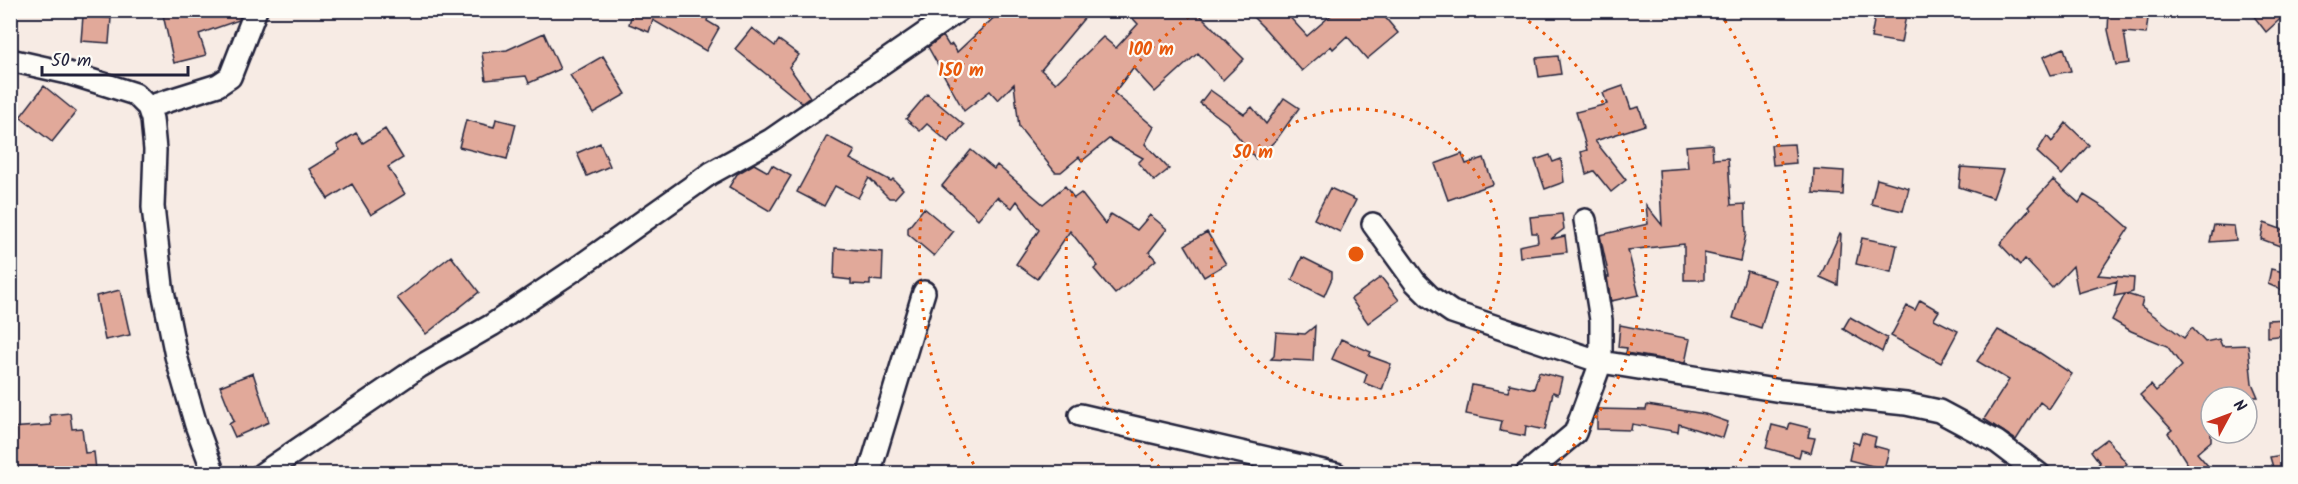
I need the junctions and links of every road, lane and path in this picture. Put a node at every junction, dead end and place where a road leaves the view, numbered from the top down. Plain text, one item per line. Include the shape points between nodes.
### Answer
1 (256, 10) edge
2 (952, 12) edge
3 (10, 60) edge
4 (148, 107) junction
5 (1585, 220) dead end
6 (1373, 224) dead end
7 (924, 292) dead end
8 (1601, 362) junction
9 (1080, 415) dead end
10 (214, 474) edge
11 (262, 474) edge
12 (869, 474) edge
13 (1336, 474) edge
14 (1526, 474) edge
15 (2038, 474) edge

1 - 4 street via 230,77
2 - 11 street via 771,140 711,174 570,273 419,367
3 - 4 street via 135,94
4 - 10 street via 155,150 153,207 162,286 176,356
5 - 8 street via 1601,320
6 - 8 street via 1415,282 1452,312
7 - 12 street
8 - 14 street via 1575,433
8 - 15 street via 1939,411 1997,442
9 - 13 street

